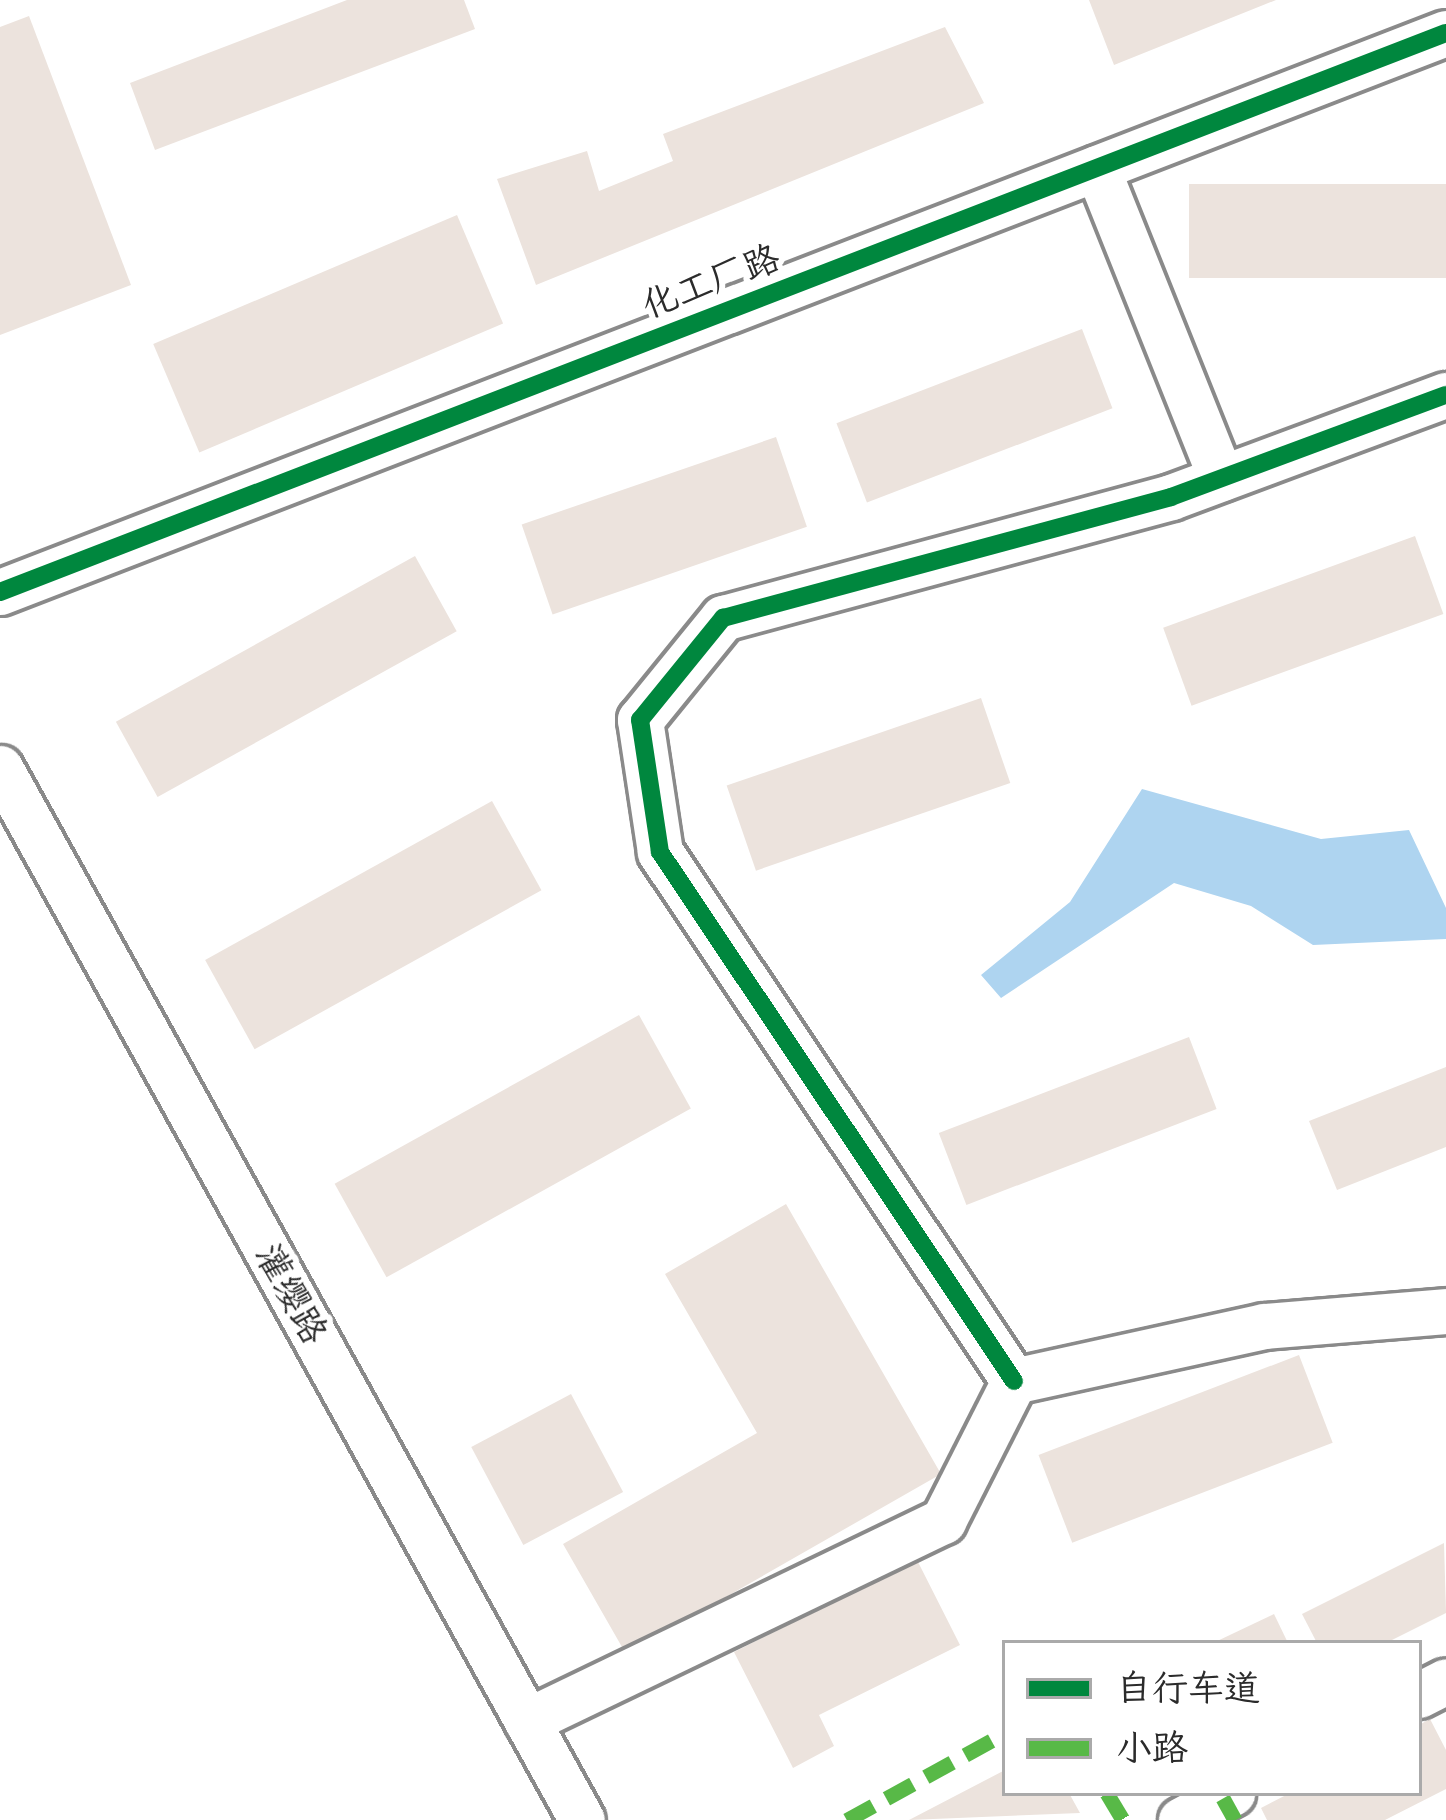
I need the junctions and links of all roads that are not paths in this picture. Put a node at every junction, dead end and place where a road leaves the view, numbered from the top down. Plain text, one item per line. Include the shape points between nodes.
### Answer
1 (1446, 33) edge
2 (1097, 168) junction
3 (1446, 395) edge
4 (1220, 478) junction
5 (0, 592) edge
6 (0, 768) edge
7 (1446, 1311) edge
8 (1014, 1381) junction
9 (527, 1721) junction
10 (1226, 1796) edge
11 (582, 1820) edge
12 (1181, 1820) edge

1 - 2 street, 化工厂路
2 - 4 street
2 - 5 street, 化工厂路
3 - 4 street
4 - 8 street via 947,564 723,618 640,720 660,852
6 - 9 street, 灌缨路
7 - 8 street via 1264,1326
8 - 9 street via 943,1521
9 - 11 street, 灌缨路
10 - 12 street

